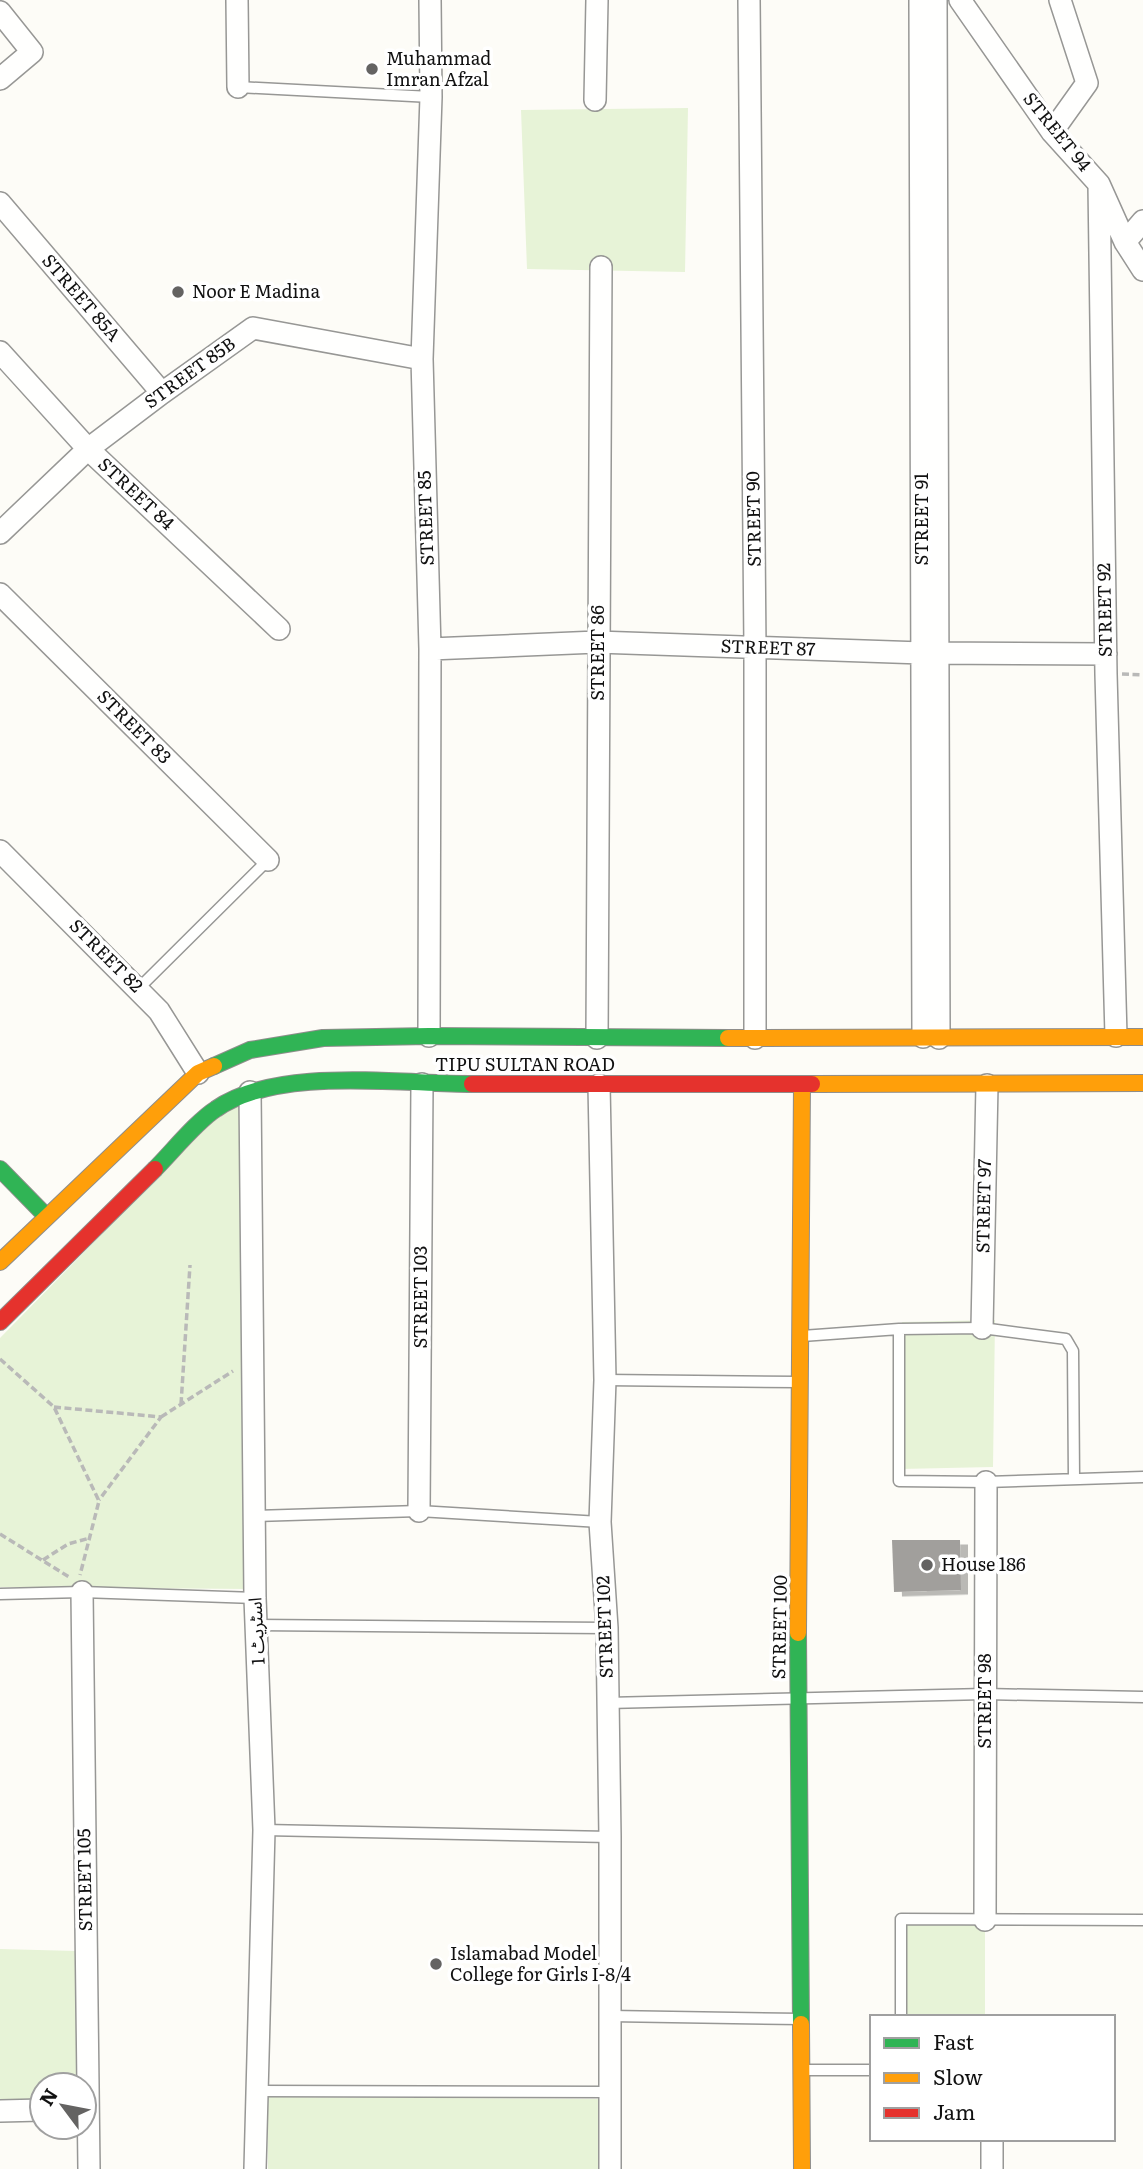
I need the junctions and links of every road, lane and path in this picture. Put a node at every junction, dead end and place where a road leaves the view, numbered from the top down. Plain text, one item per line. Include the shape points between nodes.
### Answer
1 (237, 0) edge
2 (430, 0) edge
3 (597, 0) edge
4 (749, 0) edge
5 (919, 0) edge
6 (936, 0) edge
7 (960, 0) edge
8 (1060, 0) edge
9 (0, 12) edge
10 (0, 79) edge
11 (238, 87) joint
12 (431, 97) junction
13 (595, 100) dead end
14 (1052, 132) junction
15 (1099, 184) junction
16 (0, 203) edge
17 (1143, 221) edge
18 (1125, 242) junction
19 (601, 267) dead end
20 (1143, 270) edge
21 (0, 352) edge
22 (422, 359) junction
23 (162, 393) junction
24 (88, 450) junction
25 (0, 533) edge
26 (0, 594) edge
27 (279, 629) dead end
28 (597, 642) junction
29 (755, 648) junction
30 (430, 649) junction
31 (930, 653) junction
32 (1106, 654) junction
33 (0, 851) edge
34 (268, 860) joint
35 (138, 988) junction
36 (429, 1036) junction
37 (1115, 1036) junction
38 (931, 1037) junction
39 (1143, 1037) edge
40 (597, 1038) junction
41 (755, 1038) junction
42 (198, 1073) junction
43 (1143, 1083) edge
44 (422, 1084) junction
45 (802, 1084) junction
46 (599, 1085) junction
47 (987, 1085) junction
48 (250, 1092) junction
49 (0, 1169) edge
50 (46, 1216) junction
51 (0, 1262) edge
52 (190, 1265) dead end
53 (0, 1322) edge
54 (982, 1328) junction
55 (899, 1329) junction
56 (801, 1336) junction
57 (0, 1359) edge
58 (241, 1366) dead end
59 (605, 1380) junction
60 (801, 1382) junction
61 (181, 1405) junction
62 (54, 1407) junction
63 (161, 1417) junction
64 (1143, 1477) edge
65 (1074, 1479) junction
66 (986, 1482) junction
67 (99, 1501) junction
68 (419, 1511) junction
69 (255, 1516) junction
70 (600, 1522) junction
71 (0, 1534) edge
72 (90, 1538) junction
73 (43, 1560) junction
74 (82, 1592) junction
75 (0, 1594) edge
76 (255, 1598) junction
77 (257, 1625) junction
78 (607, 1628) junction
79 (985, 1694) junction
80 (1143, 1697) edge
81 (798, 1700) junction
82 (607, 1703) junction
83 (264, 1829) junction
84 (610, 1837) junction
85 (985, 1920) junction
86 (1143, 1920) edge
87 (901, 2015) edge
88 (610, 2016) junction
89 (800, 2019) junction
90 (801, 2070) junction
91 (870, 2070) edge
92 (86, 2071) edge
93 (258, 2091) junction
94 (609, 2092) junction
95 (28, 2110) edge
96 (0, 2111) edge
97 (88, 2141) edge
98 (992, 2141) edge
99 (89, 2169) edge
100 (255, 2169) edge
101 (610, 2169) edge
102 (802, 2169) edge
103 (992, 2169) edge

1 - 11 street
2 - 12 street, STREET 85
3 - 13 street
4 - 29 street, STREET 90
5 - 31 street, STREET 91
6 - 31 street
7 - 14 street, STREET 94
8 - 14 street via 1087,83
9 - 10 street via 32,52
11 - 12 lane
12 - 22 street, STREET 85
14 - 15 street, STREET 94
15 - 18 street, STREET 94
15 - 32 street, STREET 92
16 - 23 street, STREET 85A
17 - 18 street
18 - 20 street, STREET 94
19 - 28 street, STREET 86
21 - 24 street, STREET 84
22 - 23 street, STREET 85B via 253,328
22 - 30 street, STREET 85
23 - 24 street, STREET 85B
24 - 25 street, STREET 85B
24 - 27 street, STREET 84
26 - 34 street, STREET 83
28 - 29 street, STREET 87
28 - 30 street, STREET 87
28 - 40 street, STREET 86
29 - 31 street, STREET 87
29 - 41 street, STREET 90
30 - 36 street, STREET 85
31 - 32 street, STREET 87
31 - 38 street, STREET 91
32 - 37 street, STREET 92
33 - 35 street, STREET 82
34 - 35 lane
35 - 42 street, STREET 82 via 159,1011
36 - 40 street, TIPU SULTAN ROAD via 507,1043
36 - 42 street, TIPU SULTAN ROAD via 310,1040 250,1050
37 - 38 street, TIPU SULTAN ROAD
37 - 39 street, TIPU SULTAN ROAD
38 - 41 street, TIPU SULTAN ROAD via 865,1043
40 - 41 street, TIPU SULTAN ROAD
42 - 50 street, TIPU SULTAN ROAD
43 - 47 street, TIPU SULTAN ROAD
44 - 46 street, TIPU SULTAN ROAD via 504,1078
44 - 48 street, TIPU SULTAN ROAD via 314,1080
44 - 68 street, STREET 103
45 - 46 street, TIPU SULTAN ROAD
45 - 47 street, TIPU SULTAN ROAD via 864,1079
45 - 56 street, STREET 100
46 - 59 street, STREET 102
47 - 54 street, STREET 97
48 - 53 street, TIPU SULTAN ROAD via 215,1109
48 - 69 street, اسٹریٹ 1
49 - 50 street
50 - 51 street, TIPU SULTAN ROAD via 13,1240
52 - 61 path
54 - 55 lane
54 - 65 lane via 1066,1339 1073,1351
55 - 56 lane
55 - 66 lane via 900,1481
56 - 60 street, STREET 100
57 - 62 path
58 - 61 path
59 - 60 lane
59 - 70 street, STREET 102
60 - 81 street, STREET 100
61 - 63 path
62 - 63 path
62 - 67 path
63 - 67 path
64 - 65 lane
65 - 66 lane
66 - 79 street, STREET 98
67 - 72 path
68 - 69 lane
68 - 70 lane
69 - 76 street, اسٹریٹ 1
70 - 78 street, STREET 102
71 - 73 path
72 - 73 path via 68,1544
72 - 73 path via 78,1583
74 - 75 lane
74 - 76 lane
74 - 92 street, STREET 105
76 - 77 street, اسٹریٹ 1
77 - 78 lane
77 - 83 street, اسٹریٹ 1
78 - 82 street, STREET 102
79 - 80 lane
79 - 81 lane
79 - 85 street, STREET 98
81 - 82 lane
81 - 89 street, STREET 100
82 - 84 street, STREET 102
83 - 84 lane
83 - 93 street, اسٹریٹ 1
84 - 88 street, STREET 102
85 - 86 lane
85 - 87 lane via 901,1919
88 - 89 lane
88 - 94 street, STREET 102
89 - 90 street, STREET 100
90 - 91 lane
90 - 102 street, STREET 100
93 - 94 lane
93 - 100 street, اسٹریٹ 1
94 - 101 street, STREET 102
95 - 96 street
97 - 99 street, STREET 105
98 - 103 street

